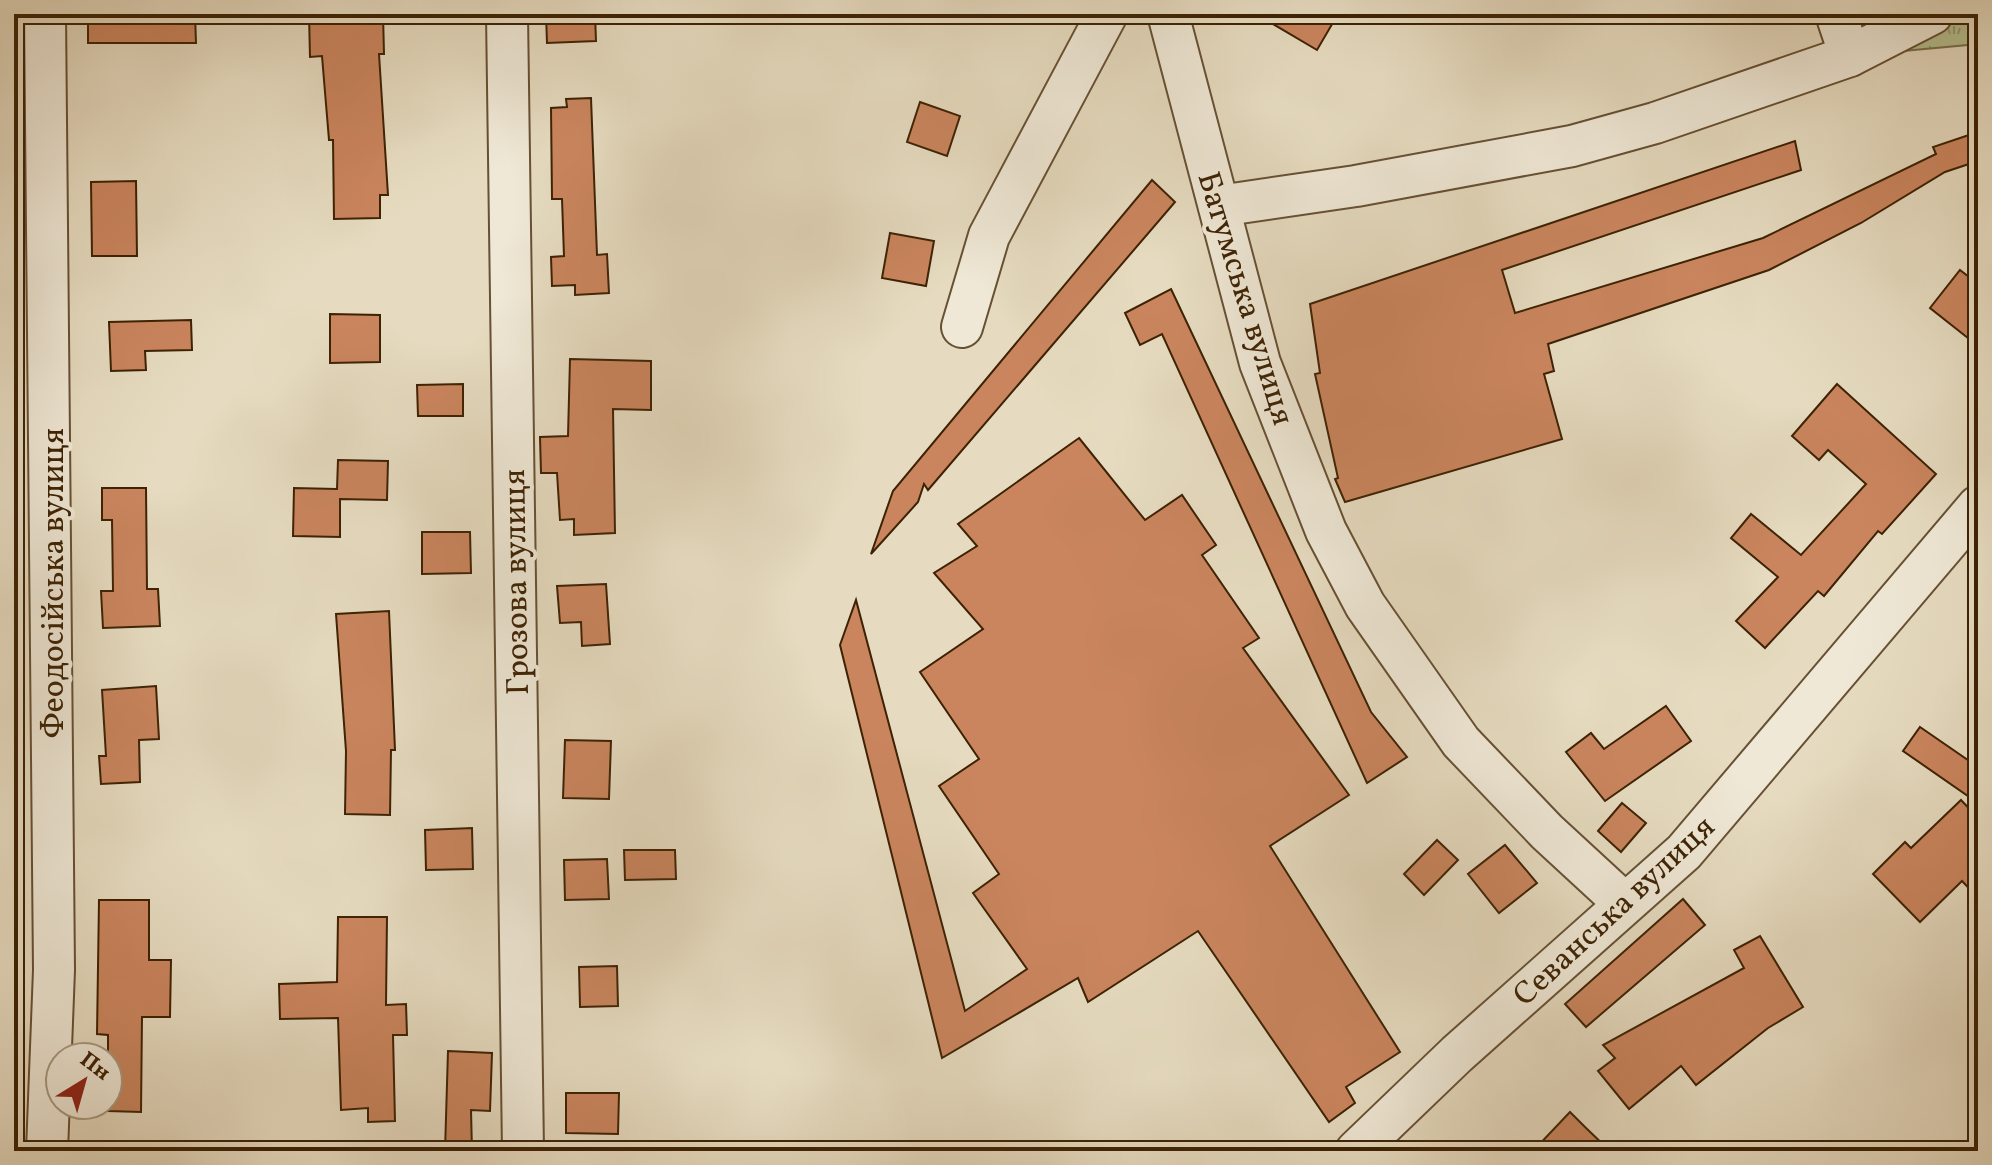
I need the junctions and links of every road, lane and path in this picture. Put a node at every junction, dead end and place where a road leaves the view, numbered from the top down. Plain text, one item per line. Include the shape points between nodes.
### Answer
1 (45, 14) edge
2 (507, 14) edge
3 (1107, 14) edge
4 (1168, 14) edge
5 (1836, 14) edge
6 (1932, 14) edge
7 (1850, 56) junction
8 (1219, 206) junction
9 (962, 327) dead end
10 (1978, 506) edge
11 (1624, 903) junction
12 (47, 1151) edge
13 (523, 1151) edge
14 (1356, 1151) edge

1 - 12 street, Феодосійська вулиця via 54,938
2 - 13 street, Грозова вулиця
3 - 9 street via 989,236
4 - 8 street, Батумська вулиця
5 - 7 street
6 - 7 street
7 - 8 street via 1572,146
8 - 11 street, Батумська вулиця via 1260,363 1326,531 1365,605 1461,742
10 - 11 street, Севанська вулиця via 1684,852
11 - 14 street, Севанська вулиця

